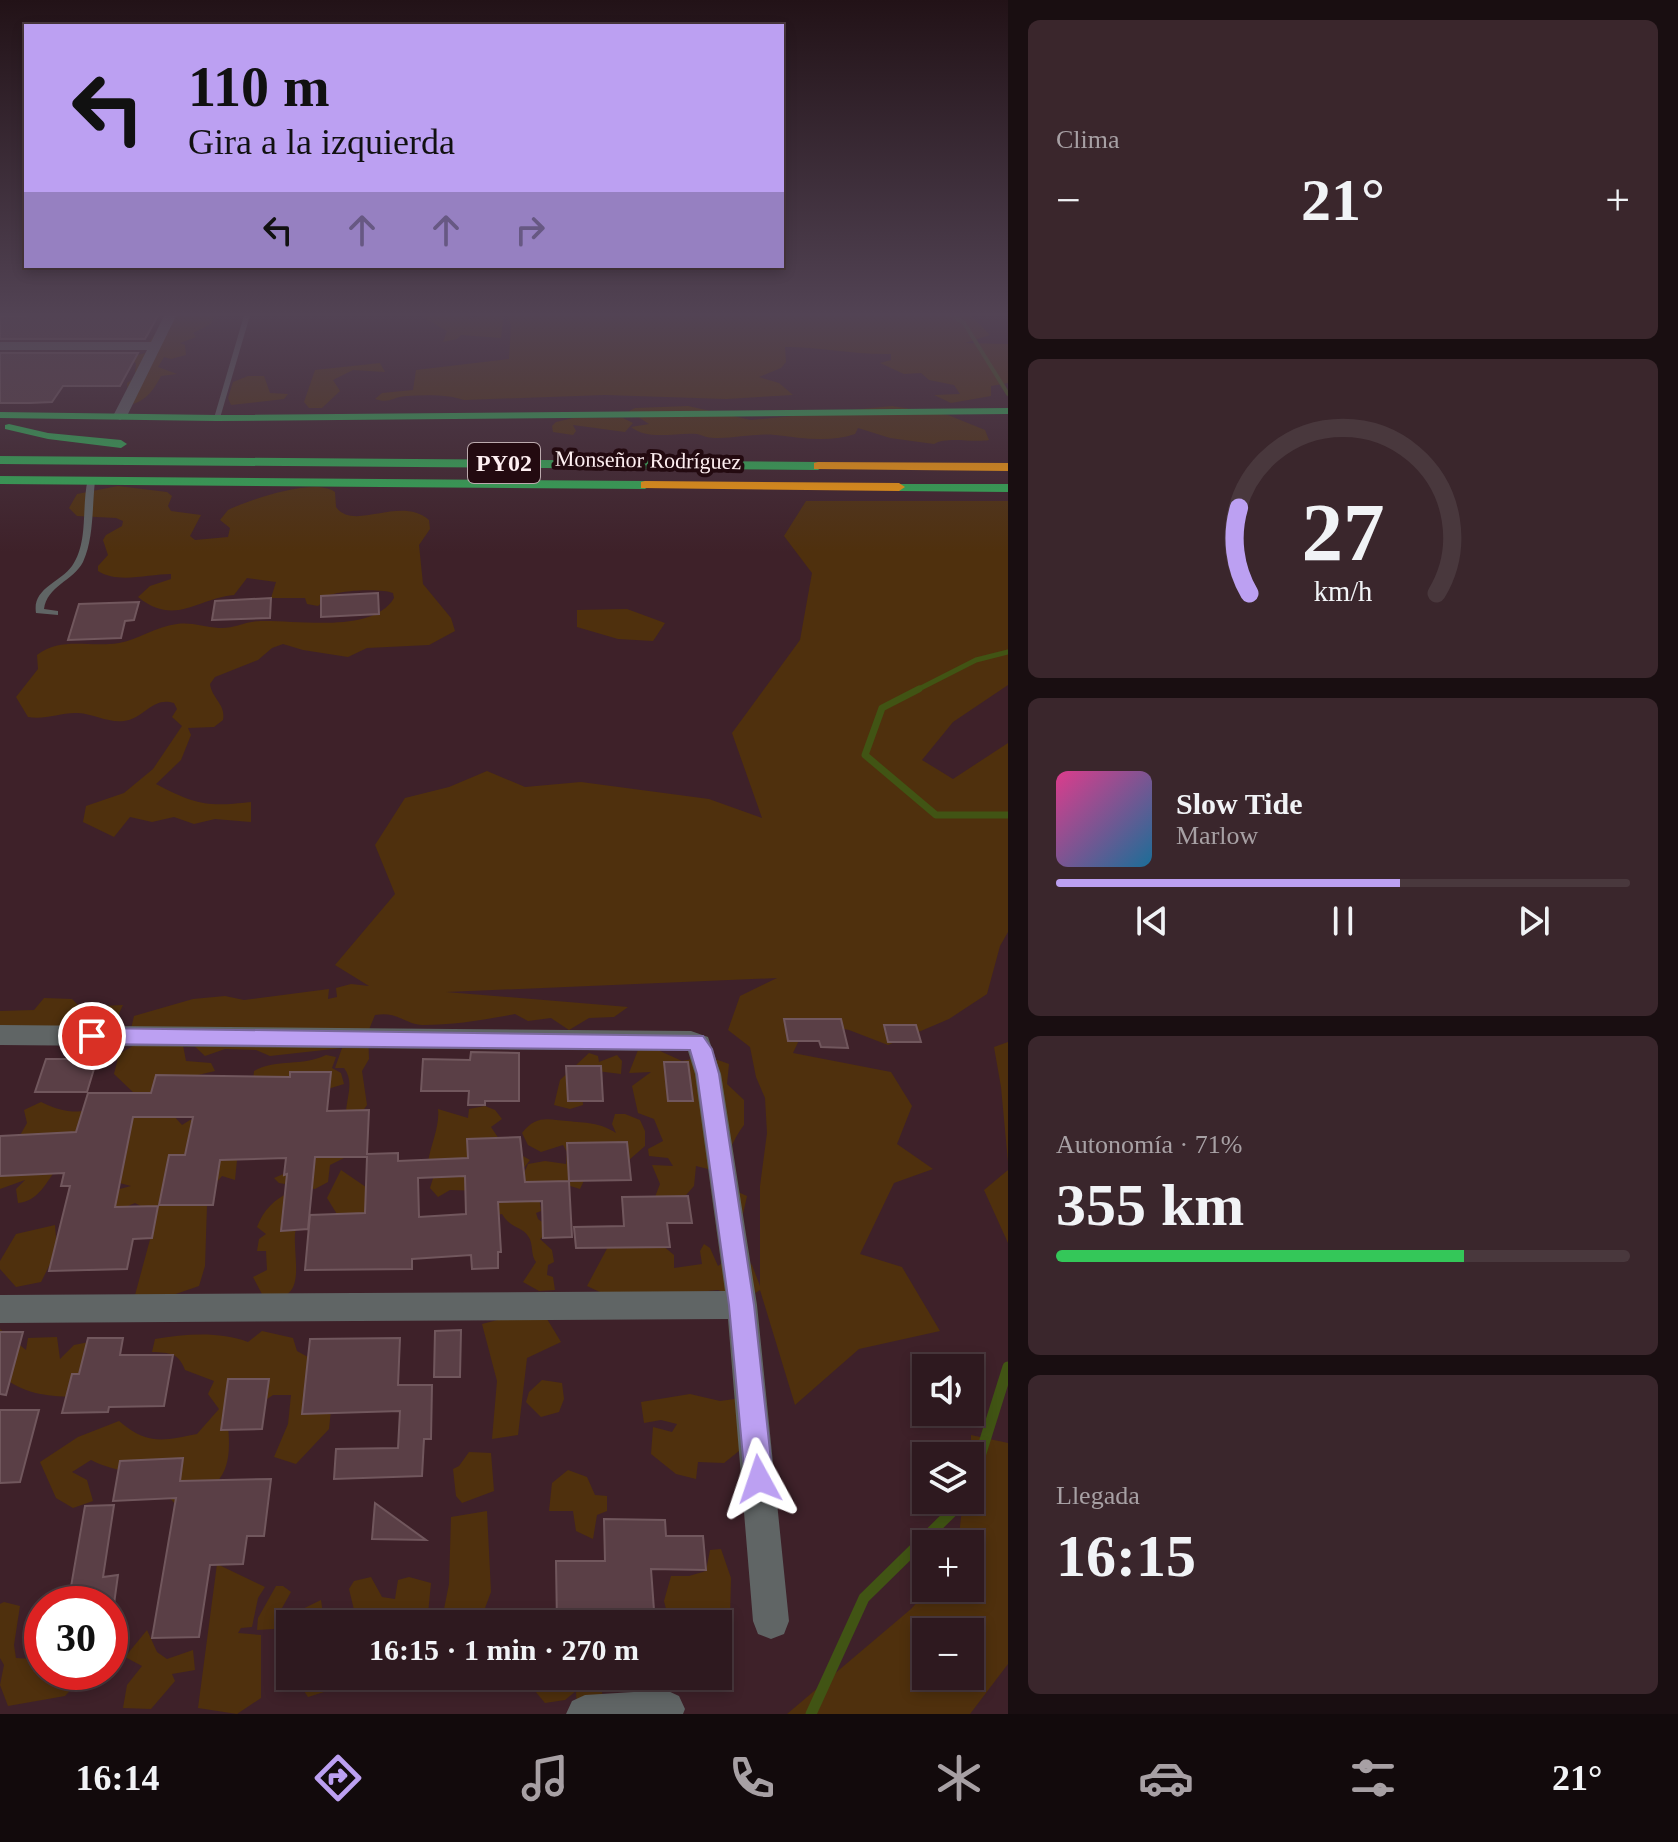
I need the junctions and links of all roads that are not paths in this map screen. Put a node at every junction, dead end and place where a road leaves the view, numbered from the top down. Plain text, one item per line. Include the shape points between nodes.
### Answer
1 (132, 392) edge
2 (225, 392) edge
3 (1008, 411) edge
4 (0, 415) edge
5 (120, 416) junction
6 (217, 418) junction
7 (0, 425) edge
8 (121, 444) junction
9 (0, 445) edge
10 (565, 445) dead end
11 (0, 460) edge
12 (100, 460) junction
13 (1008, 467) edge
14 (0, 480) edge
15 (91, 481) junction
16 (242, 482) junction
17 (1008, 488) edge
18 (55, 613) dead end
19 (0, 1035) edge
20 (742, 1305) junction
21 (0, 1309) edge
22 (771, 1621) dead end
23 (666, 1709) dead end
24 (585, 1714) edge

1 - 5 street
2 - 6 lane
3 - 6 main road
4 - 5 main road
5 - 6 main road
7 - 8 main road
8 - 9 main road, PY02
8 - 10 main road, PY02
11 - 12 main road, PY02
12 - 13 main road, PY02
12 - 16 main road
14 - 15 main road, Monseñor Rodríguez
15 - 16 main road, Monseñor Rodríguez
15 - 18 lane via 78,562 39,603 39,611
16 - 17 main road, Monseñor Rodríguez
19 - 20 street via 696,1042 708,1074
20 - 21 street
20 - 22 street
23 - 24 street

